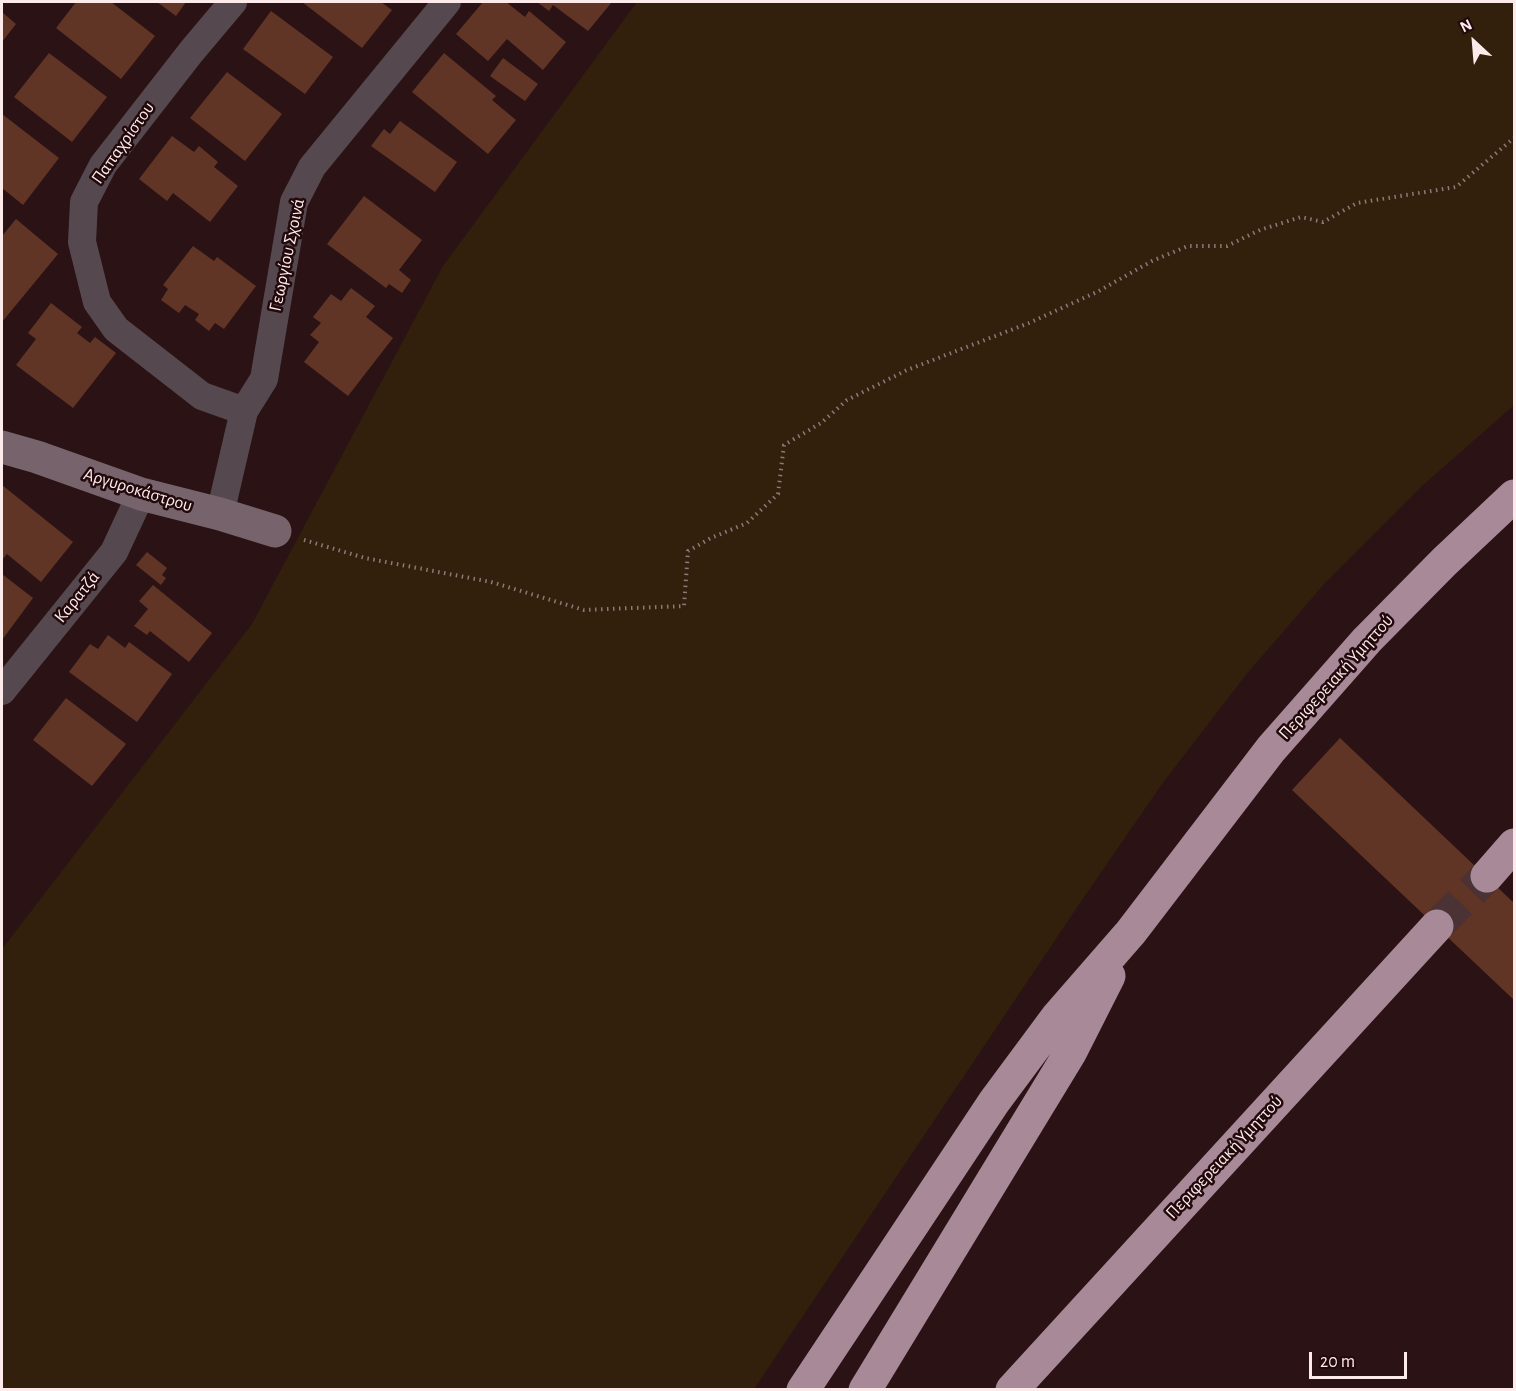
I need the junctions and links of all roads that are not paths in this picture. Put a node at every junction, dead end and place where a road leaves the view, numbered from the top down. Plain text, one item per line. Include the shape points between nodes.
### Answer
1 (233, 2) edge
2 (447, 2) edge
3 (244, 411) junction
4 (2, 447) edge
5 (141, 494) junction
6 (1515, 496) edge
7 (220, 514) junction
8 (275, 531) road end
9 (2, 692) edge
10 (1515, 845) edge
11 (1486, 876) tunnel mouth
12 (1437, 926) tunnel mouth
13 (1131, 932) junction
14 (803, 1389) edge
15 (865, 1389) edge
16 (1012, 1389) edge

1 - 3 street, Παπαχρίστου via 103,165 84,201 82,242 97,302 116,329 202,396
2 - 3 street, Γεωργίου Σχοινά via 312,167 294,202 264,380
3 - 7 street, Γεωργίου Σχοινά
4 - 5 street, Αργυροκάστρου
5 - 7 street, Αργυροκάστρου
5 - 9 street, Καρατζά via 114,552
6 - 13 highway, Περιφερειακή Υμηττού via 1383,624 1271,749
7 - 8 street, Αργυροκάστρου
10 - 11 highway
12 - 16 highway, Περιφερειακή Υμηττού
13 - 14 highway via 1057,1017 994,1102
13 - 15 highway via 1070,1053

